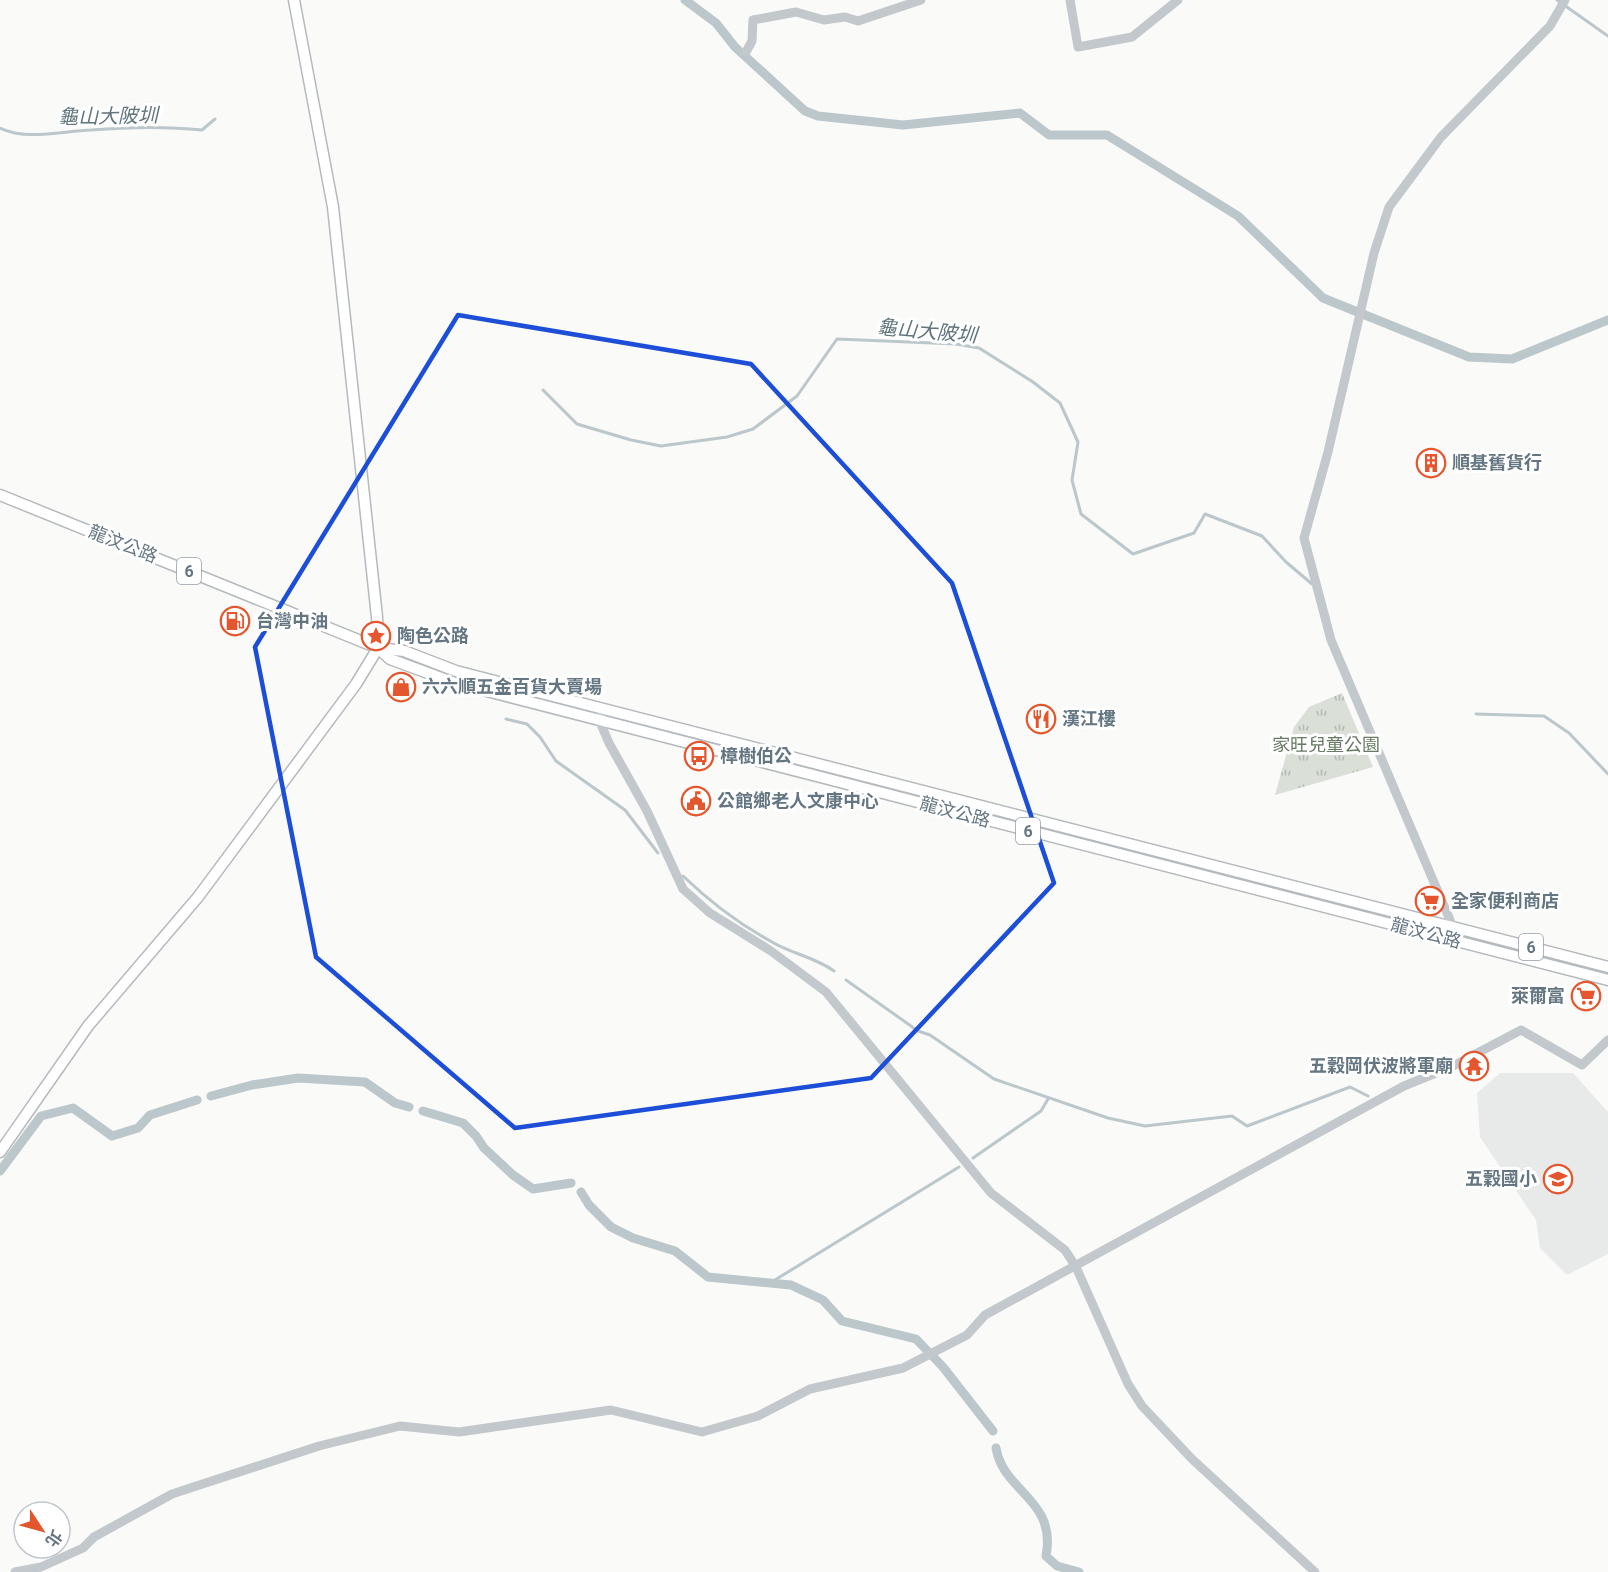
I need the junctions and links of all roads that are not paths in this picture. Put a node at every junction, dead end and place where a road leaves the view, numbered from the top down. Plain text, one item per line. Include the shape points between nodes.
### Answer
1 (294, 0) edge
2 (921, 0) edge
3 (1070, 0) edge
4 (1178, 0) edge
5 (1565, 0) edge
6 (746, 52) dead end
7 (0, 495) edge
8 (378, 648) junction
9 (602, 708) junction
10 (600, 722) junction
11 (1005, 812) junction
12 (1003, 824) junction
13 (1205, 863) junction
14 (1201, 874) junction
15 (1453, 927) junction
16 (1456, 940) junction
17 (1608, 967) edge
18 (1608, 980) edge
19 (1608, 1040) edge
20 (0, 1152) edge
21 (1076, 1267) junction
22 (15, 1572) edge
23 (1315, 1572) edge

1 - 8 main road via 333,207
2 - 6 street via 858,21 845,17 824,20 796,12 753,20 752,41
3 - 4 street via 1077,47 1132,38
5 - 15 street via 1550,26 1441,137 1389,207 1374,253 1304,538 1331,640
7 - 8 main road, 龍汶公路 / 6
8 - 9 main road, 龍汶公路 / 6 via 404,651 456,671
8 - 10 main road, 龍汶公路 / 6 via 390,659 452,682
8 - 20 main road via 356,684 198,897 88,1026
9 - 10 street
9 - 11 main road, 龍汶公路 / 6
10 - 12 main road, 龍汶公路 / 6
10 - 21 street via 683,889 710,913 826,992 991,1193 1065,1250
11 - 12 main road
11 - 13 main road, 龍汶公路 / 6
12 - 14 main road, 龍汶公路 / 6
13 - 14 main road
13 - 15 main road, 龍汶公路 / 6
14 - 16 main road, 龍汶公路 / 6
15 - 16 street
15 - 17 main road, 龍汶公路 / 6
16 - 18 main road, 龍汶公路 / 6
19 - 21 street via 1582,1065 1521,1030 1453,1066 1404,1086
21 - 22 street via 985,1315 967,1335 903,1368 810,1389 759,1416 702,1432 611,1410 459,1432 400,1426 342,1440 172,1494 94,1537 83,1548 41,1567
21 - 23 street via 1142,1406 1192,1459

